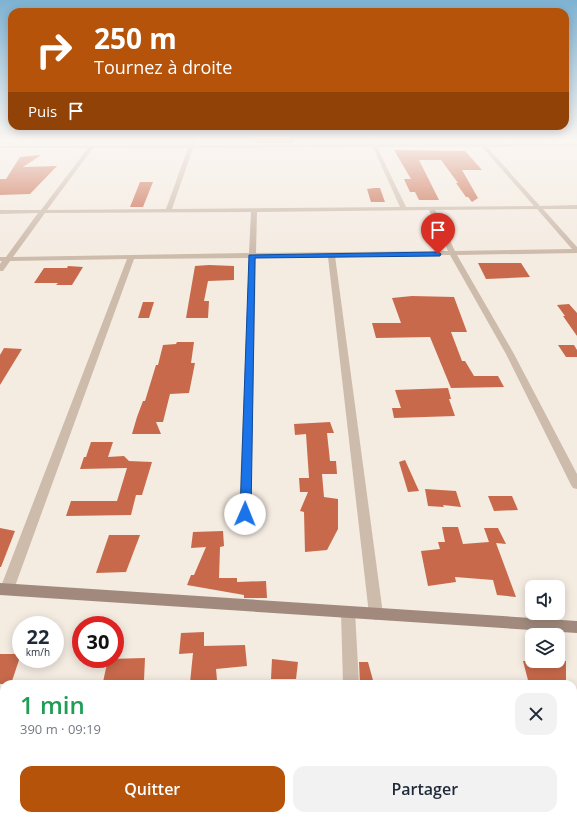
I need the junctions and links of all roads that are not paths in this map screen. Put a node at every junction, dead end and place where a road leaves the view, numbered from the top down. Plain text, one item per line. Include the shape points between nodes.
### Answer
1 (69, 177) edge
2 (180, 177) edge
3 (389, 177) edge
4 (511, 177) edge
5 (577, 207) edge
6 (404, 208) junction
7 (432, 208) junction
8 (538, 208) junction
9 (254, 210) junction
10 (168, 211) junction
11 (0, 212) edge
12 (43, 212) junction
13 (577, 251) edge
14 (453, 254) junction
15 (331, 255) junction
16 (252, 257) junction
17 (131, 258) junction
18 (3, 259) edge
19 (0, 269) edge
20 (577, 485) edge
21 (245, 514) dead end
22 (4, 589) edge
23 (348, 612) junction
24 (376, 614) junction
25 (577, 626) edge
26 (351, 680) edge

1 - 12 street
2 - 10 street
3 - 6 street
4 - 8 street
5 - 8 street
6 - 7 street
6 - 9 street
7 - 8 street
7 - 14 street
8 - 13 street
9 - 10 street
9 - 16 street
10 - 12 street
11 - 12 street
12 - 18 street
13 - 14 street
14 - 15 street
14 - 20 street via 510,354
15 - 16 street
15 - 24 street
16 - 17 street
16 - 21 street
17 - 18 street
17 - 22 street
18 - 19 street
22 - 23 main road
23 - 24 main road
23 - 26 street
24 - 25 main road

